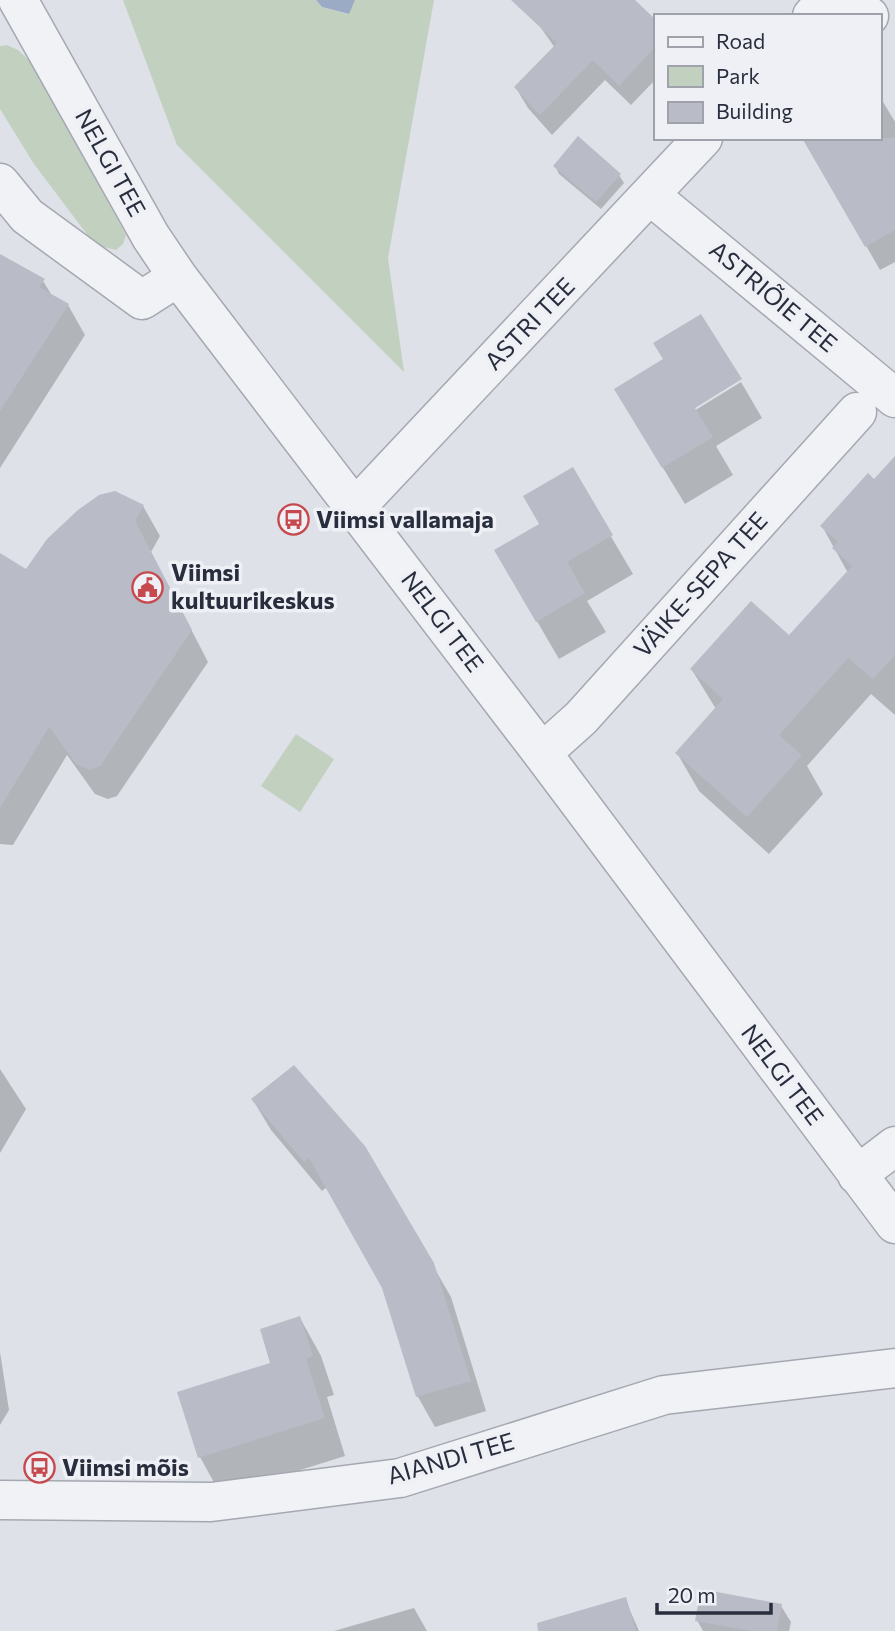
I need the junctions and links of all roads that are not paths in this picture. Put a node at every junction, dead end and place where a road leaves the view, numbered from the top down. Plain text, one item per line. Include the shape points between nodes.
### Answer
1 (826, 0) edge
2 (846, 0) edge
3 (13, 5) edge
4 (814, 14) edge
5 (866, 14) edge
6 (881, 25) edge
7 (895, 37) edge
8 (701, 140) edge
9 (0, 183) edge
10 (651, 196) junction
11 (178, 277) junction
12 (895, 398) edge
13 (857, 412) dead end
14 (355, 508) junction
15 (542, 753) junction
16 (895, 1146) edge
17 (857, 1175) junction
18 (895, 1224) edge
19 (895, 1368) edge
20 (0, 1500) edge

1 - 4 street
2 - 5 street
3 - 11 street, NELGI TEE
6 - 7 street
8 - 10 street, ASTRI TEE
9 - 11 street via 27,215 142,300
10 - 12 street, ASTRIÕIE TEE
10 - 14 street, ASTRI TEE
11 - 14 street, NELGI TEE
13 - 15 street, VÄIKE-SEPA TEE via 581,718
14 - 15 street, NELGI TEE
15 - 17 street, NELGI TEE
16 - 17 street
17 - 18 street, NELGI TEE
19 - 20 street, AIANDI TEE via 664,1395 400,1478 211,1502

